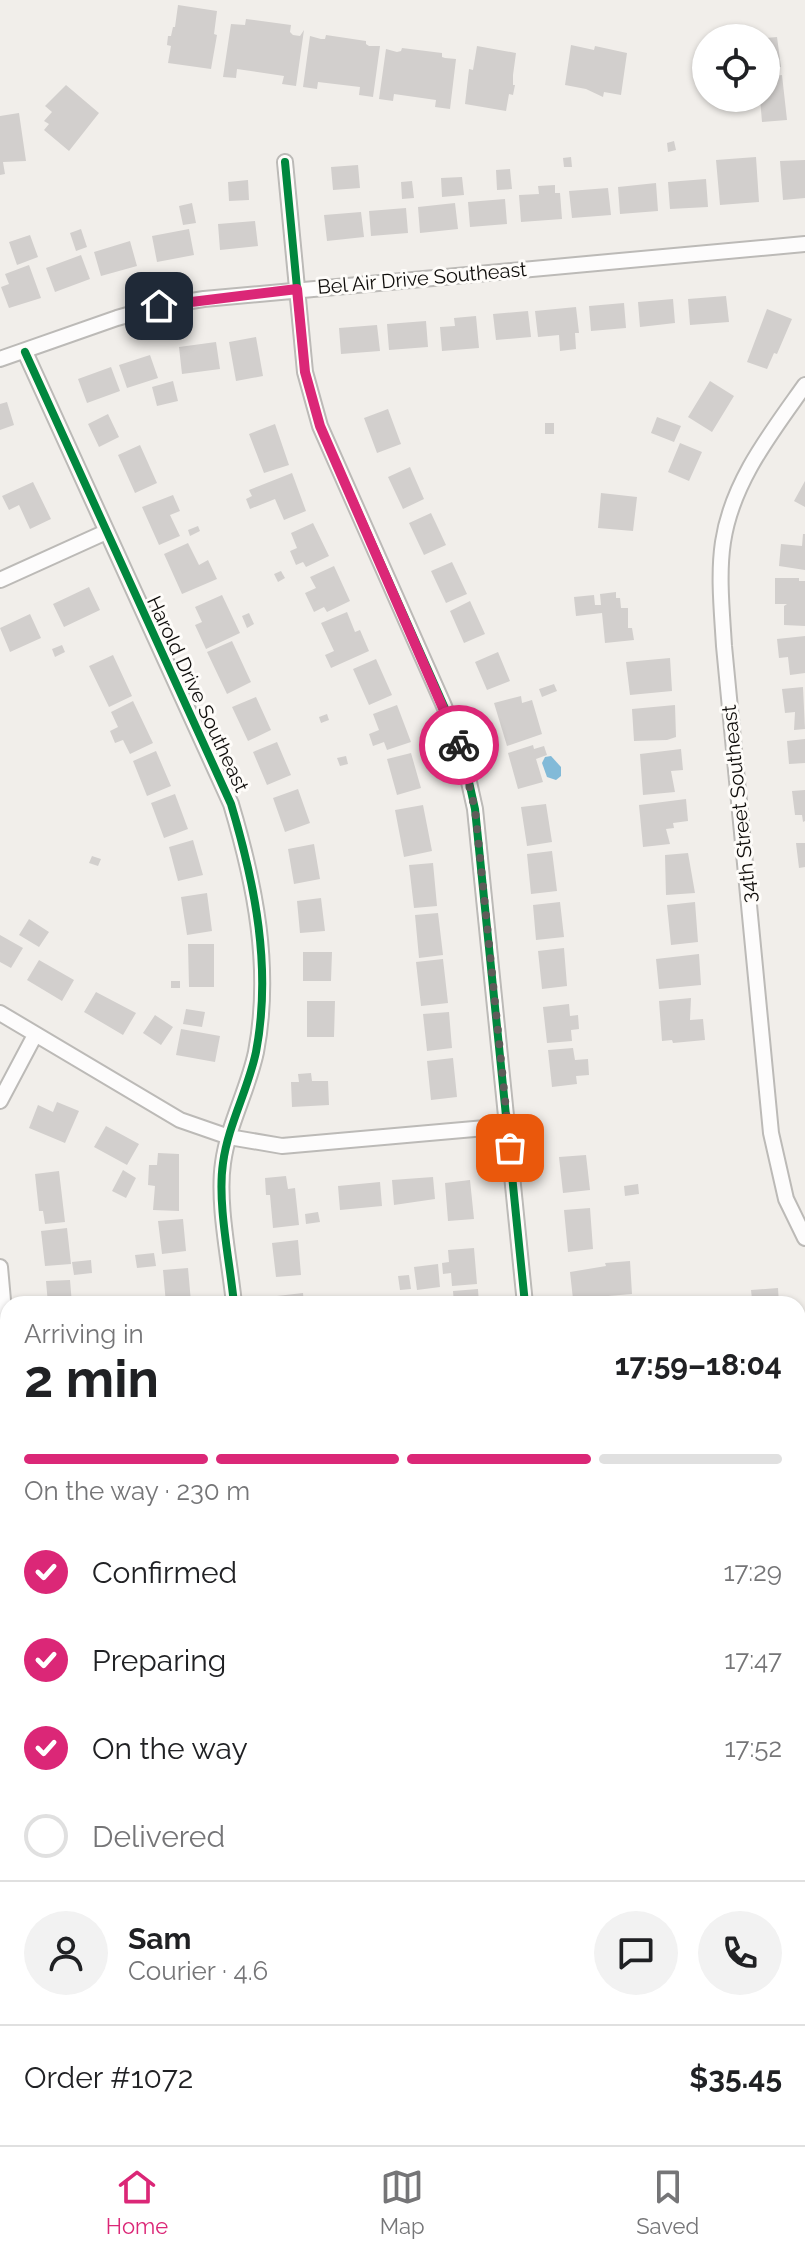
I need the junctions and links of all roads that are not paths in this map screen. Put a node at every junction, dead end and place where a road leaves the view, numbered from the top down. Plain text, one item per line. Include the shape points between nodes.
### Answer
1 (285, 162) dead end
2 (805, 244) edge
3 (297, 289) junction
4 (25, 352) junction
5 (0, 359) edge
6 (805, 385) edge
7 (106, 532) junction
8 (0, 580) edge
9 (0, 1013) edge
10 (35, 1035) junction
11 (0, 1101) edge
12 (508, 1126) junction
13 (229, 1137) junction
14 (805, 1238) edge
15 (0, 1267) edge
16 (3, 1296) edge
17 (233, 1296) edge
18 (524, 1296) edge

1 - 3 street
2 - 3 street, Bel Air Drive Southeast
3 - 4 street, Bel Air Drive Southeast via 159,306
3 - 12 street via 305,372 320,426 463,755 477,823
4 - 5 street, Bel Air Drive Southeast
4 - 7 street, Harold Drive Southeast
6 - 14 street, 34th Street Southeast via 760,447 737,494 723,541 721,584 771,1133 786,1199
7 - 8 street
7 - 13 street, Harold Drive Southeast via 231,804 258,912 262,977 256,1051
9 - 10 street
10 - 11 street
10 - 13 street via 180,1120
12 - 13 street via 282,1146
12 - 18 street
13 - 17 street, Harold Drive Southeast via 222,1185
15 - 16 street

